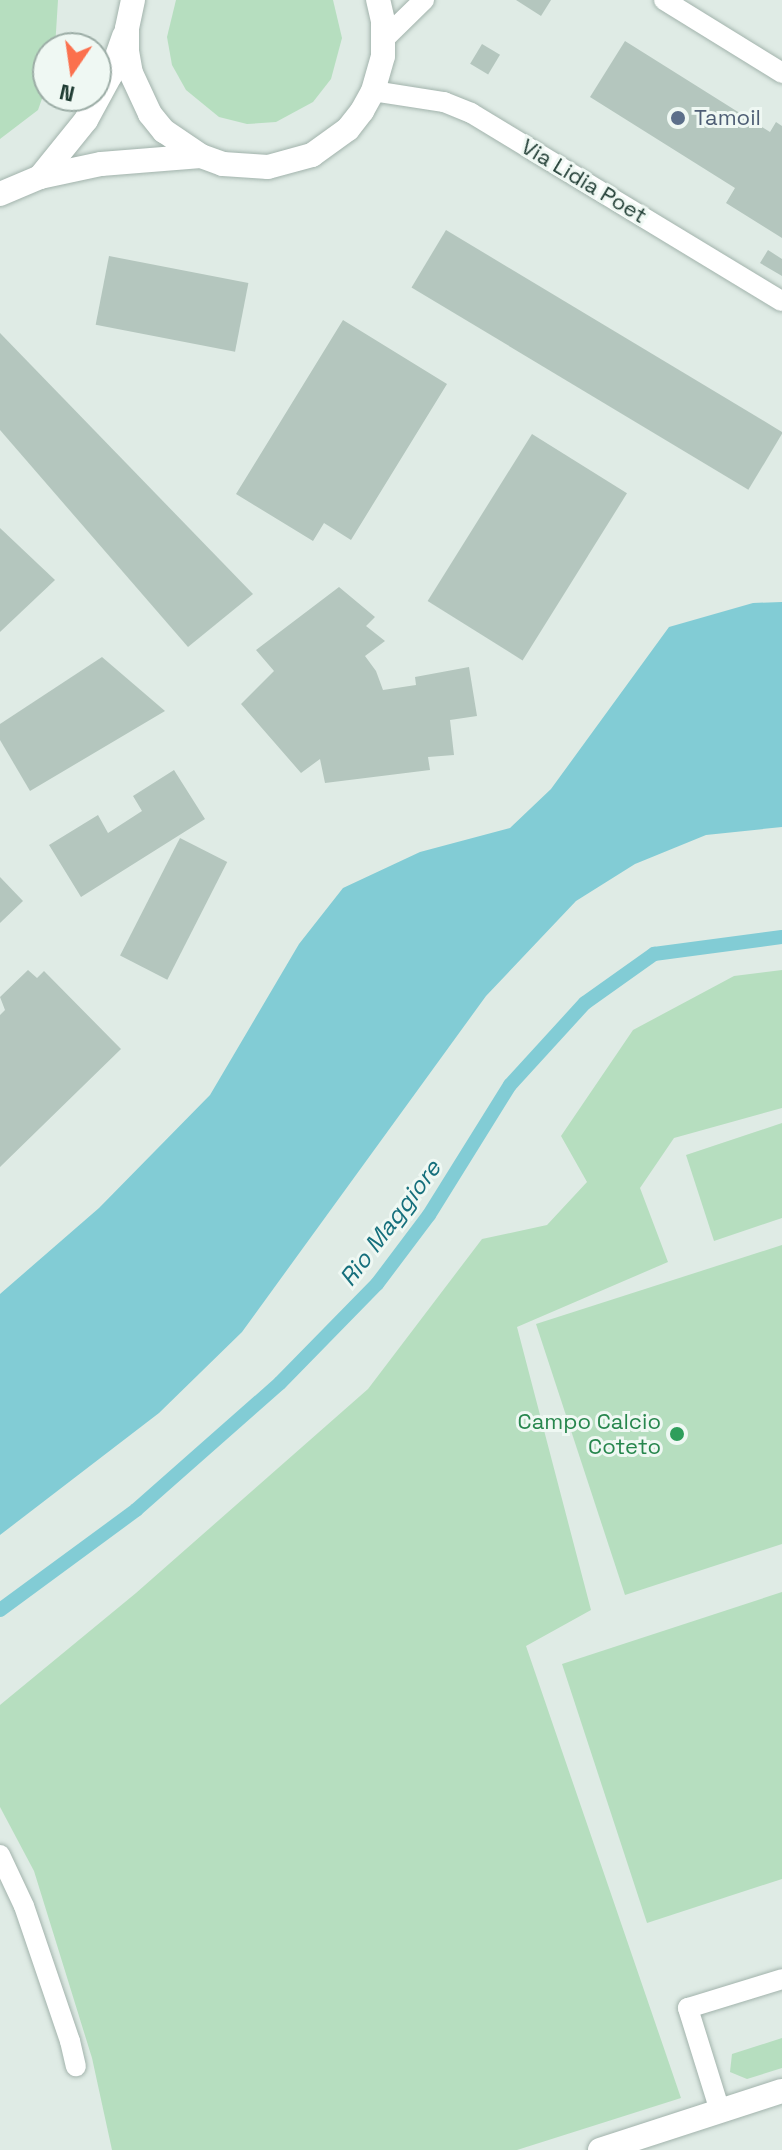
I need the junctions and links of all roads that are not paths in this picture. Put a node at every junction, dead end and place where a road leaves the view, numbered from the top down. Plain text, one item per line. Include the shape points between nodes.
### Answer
1 (378, 0) edge
2 (424, 0) edge
3 (664, 0) edge
4 (129, 9) edge
5 (384, 39) junction
6 (782, 73) edge
7 (373, 91) junction
8 (201, 156) junction
9 (40, 177) junction
10 (0, 194) edge
11 (782, 301) edge
12 (0, 1855) edge
13 (782, 1979) edge
14 (76, 2066) dead end
15 (782, 2091) edge
16 (720, 2111) junction
17 (600, 2150) edge

1 - 5 street
2 - 5 lane
3 - 6 lane
4 - 8 street via 131,73 150,114 164,131
4 - 9 street via 110,76 86,120
5 - 7 street
7 - 8 street via 348,129 312,155 245,167
7 - 11 lane, Via Lidia Poet via 444,102 471,113
8 - 9 street via 101,164
9 - 10 street
12 - 14 lane via 24,1906
13 - 16 lane via 688,2008
15 - 16 street
16 - 17 street

